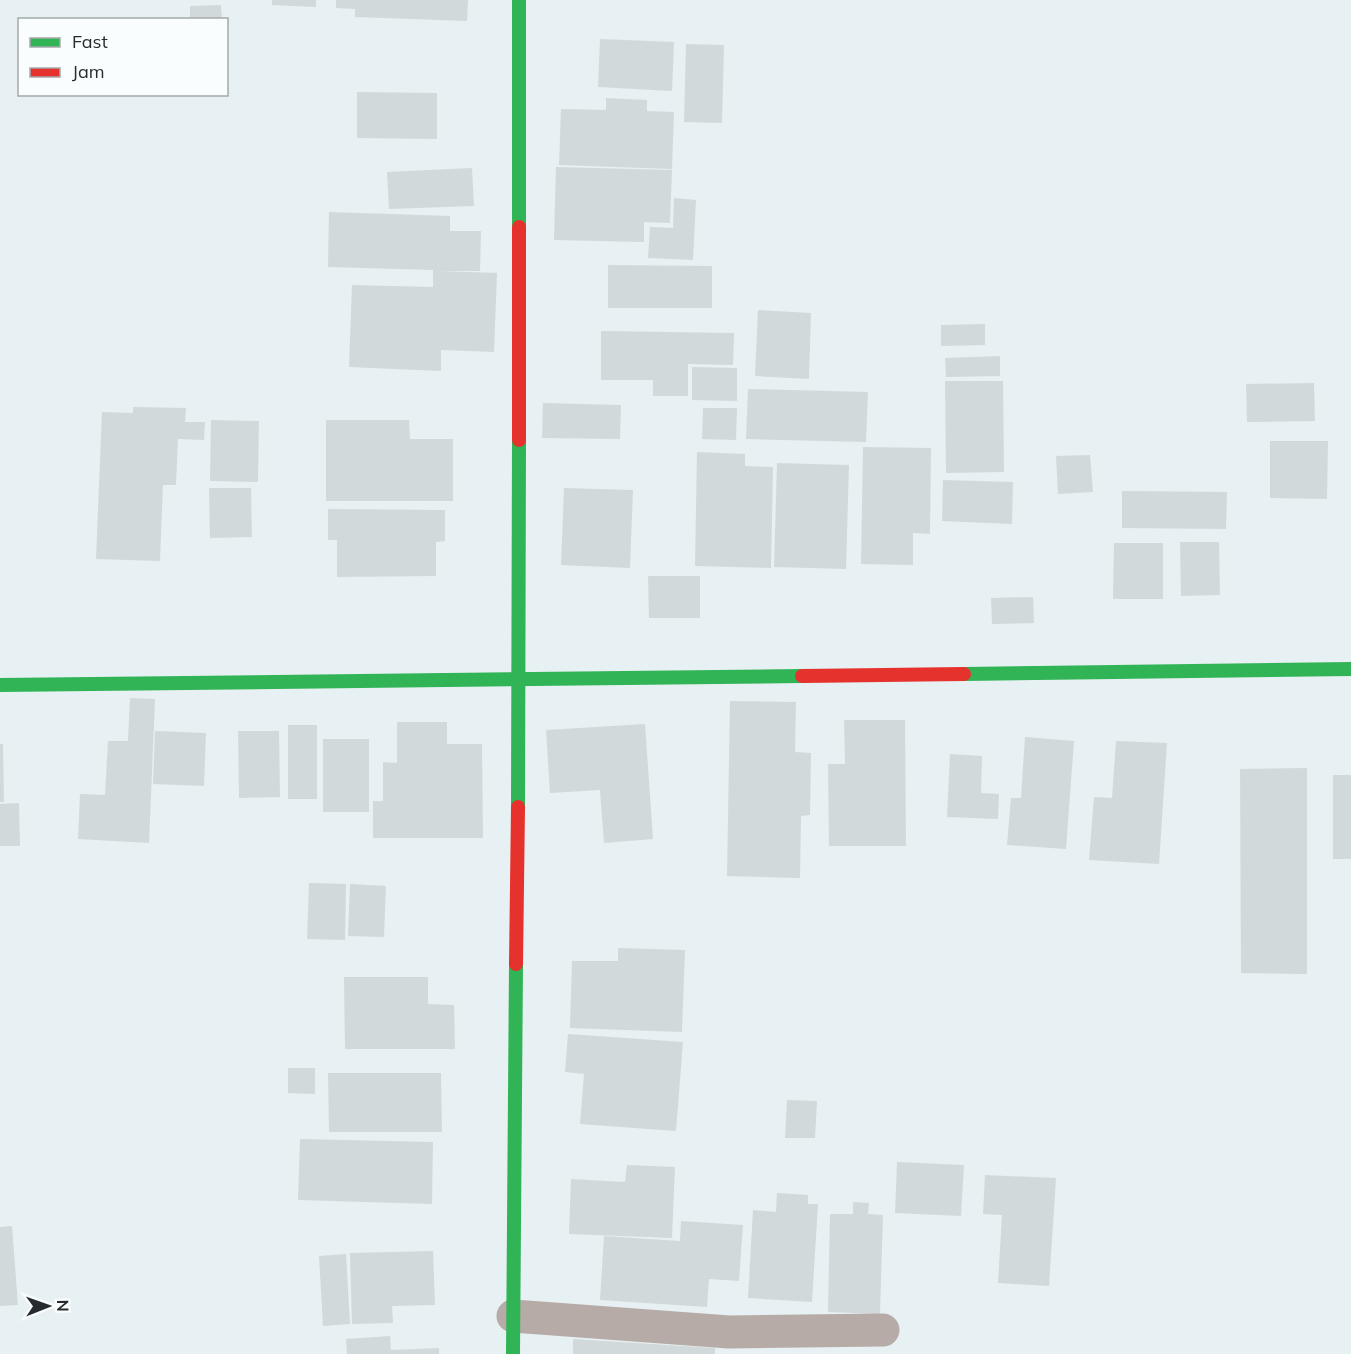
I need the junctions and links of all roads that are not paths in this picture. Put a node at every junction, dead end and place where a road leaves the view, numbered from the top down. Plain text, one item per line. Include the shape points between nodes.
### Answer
1 (519, 0) edge
2 (1351, 669) edge
3 (519, 679) junction
4 (0, 685) edge
5 (513, 1316) junction
6 (883, 1330) dead end
7 (513, 1354) edge

1 - 3 street
2 - 3 street
3 - 4 street
3 - 5 street
5 - 6 street via 729,1332
5 - 7 street

